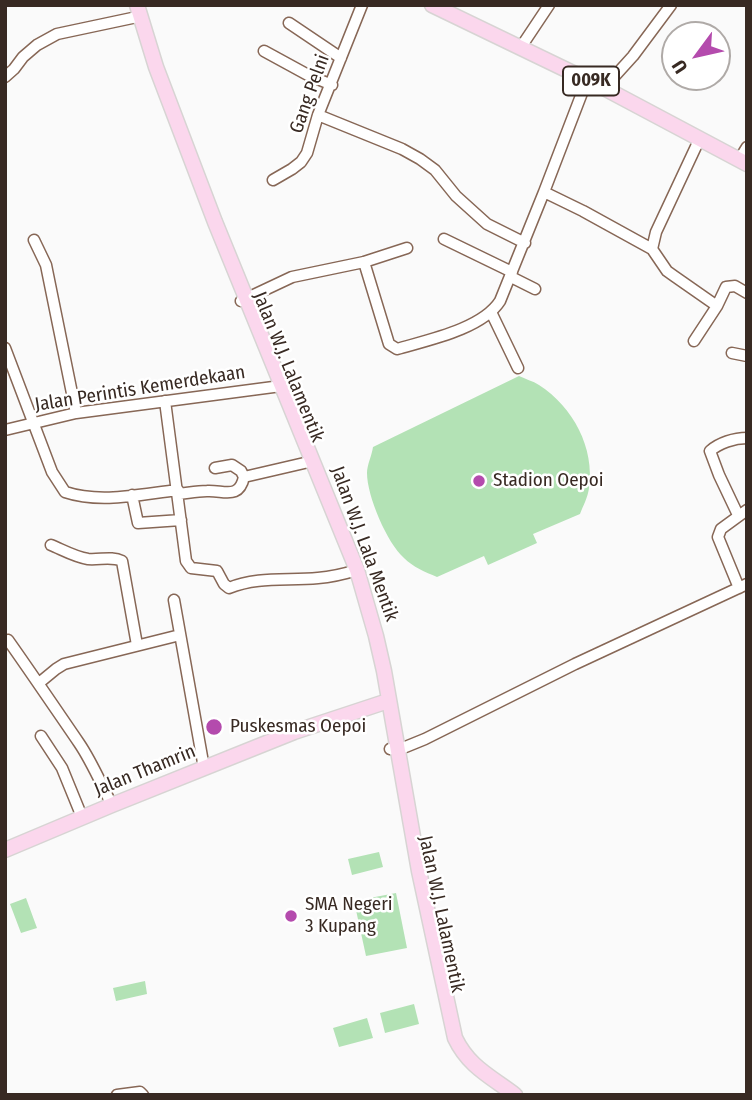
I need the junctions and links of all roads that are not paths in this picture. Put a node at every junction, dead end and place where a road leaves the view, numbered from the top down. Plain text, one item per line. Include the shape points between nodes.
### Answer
1 (362, 5) edge
2 (432, 5) edge
3 (549, 5) edge
4 (671, 5) edge
5 (136, 9) edge
6 (289, 23) dead end
7 (521, 47) junction
8 (264, 51) dead end
9 (341, 58) junction
10 (5, 77) edge
11 (587, 79) junction
12 (332, 85) junction
13 (604, 88) junction
14 (318, 115) junction
15 (700, 138) junction
16 (744, 157) edge
17 (273, 180) dead end
18 (544, 192) junction
19 (444, 239) dead end
20 (34, 240) dead end
21 (525, 243) junction
22 (407, 248) dead end
23 (652, 248) junction
24 (364, 262) junction
25 (512, 275) junction
26 (535, 289) dead end
27 (747, 293) edge
28 (243, 301) junction
29 (718, 306) junction
30 (491, 312) junction
31 (694, 341) dead end
32 (5, 348) edge
33 (732, 353) dead end
34 (747, 356) edge
35 (518, 368) dead end
36 (276, 381) junction
37 (165, 401) junction
38 (76, 413) junction
39 (34, 423) junction
40 (5, 430) edge
41 (747, 438) edge
42 (309, 462) junction
43 (215, 468) dead end
44 (244, 477) junction
45 (178, 492) junction
46 (132, 495) junction
47 (742, 513) edge
48 (181, 520) junction
49 (51, 545) dead end
50 (354, 571) junction
51 (743, 586) edge
52 (174, 600) dead end
53 (180, 635) junction
54 (8, 640) dead end
55 (136, 645) junction
56 (39, 683) junction
57 (384, 702) junction
58 (41, 736) dead end
59 (394, 750) junction
60 (204, 768) junction
61 (112, 805) junction
62 (82, 817) junction
63 (5, 850) edge
64 (117, 1095) edge
65 (143, 1095) edge
66 (505, 1095) edge
67 (515, 1095) edge

1 - 9 street, Gang Pelni
2 - 7 main road, 009K
3 - 7 street
4 - 13 street
5 - 10 street via 57,34 37,45
5 - 28 main road, Jalan W.J. Lala Mentik
6 - 9 street
7 - 11 main road, 009K
8 - 12 street
9 - 12 street, Gang Pelni
11 - 13 main road, 009K
11 - 18 street
12 - 14 street, Gang Pelni
13 - 15 main road, 009K
14 - 17 street, Gang Pelni via 301,162
14 - 21 street via 420,159 487,224
15 - 16 main road, 009K
15 - 23 street
18 - 21 street
18 - 23 street
19 - 25 street
20 - 38 street via 46,265
21 - 25 street
22 - 24 street
23 - 29 street via 667,271
24 - 28 street via 292,276
24 - 30 street via 393,348 446,334
25 - 26 street
25 - 30 street
27 - 29 street via 728,286
28 - 36 main road, Jalan W.J. Lala Mentik
29 - 31 street
30 - 35 street
32 - 39 street
33 - 34 street
36 - 37 street, Jalan Perintis Kemerdekaan
36 - 42 main road, Jalan W.J. Lala Mentik
37 - 38 street, Jalan Perintis Kemerdekaan
37 - 45 street
38 - 39 street, Jalan Perintis Kemerdekaan
39 - 40 street, Jalan Perintis Kemerdekaan
39 - 46 street via 52,472 65,492 100,498
41 - 47 street via 710,451
42 - 44 street
42 - 50 main road, Jalan W.J. Lala Mentik
43 - 44 street via 232,465
44 - 45 street via 231,493
45 - 46 street
45 - 48 street
46 - 48 street via 138,523
47 - 51 street via 721,528 718,537
48 - 50 street via 188,565 217,571 229,588 254,581
49 - 55 street via 82,557 119,559
50 - 57 main road, Jalan W.J. Lalamentik
51 - 59 street
52 - 53 street
53 - 55 street
53 - 60 street
54 - 56 street
55 - 56 street via 64,664
56 - 61 street via 79,743
57 - 59 main road, Jalan W.J. Lalamentik
57 - 60 main road, Jalan Thamrin
58 - 62 street via 62,768
59 - 66 main road, Jalan W.J. Lalamentik via 411,872 447,1035 463,1063
59 - 67 main road via 455,1038 468,1060
60 - 61 main road, Jalan Thamrin
61 - 62 main road, Jalan Thamrin
62 - 63 main road, Jalan Thamrin
64 - 65 street via 140,1091

